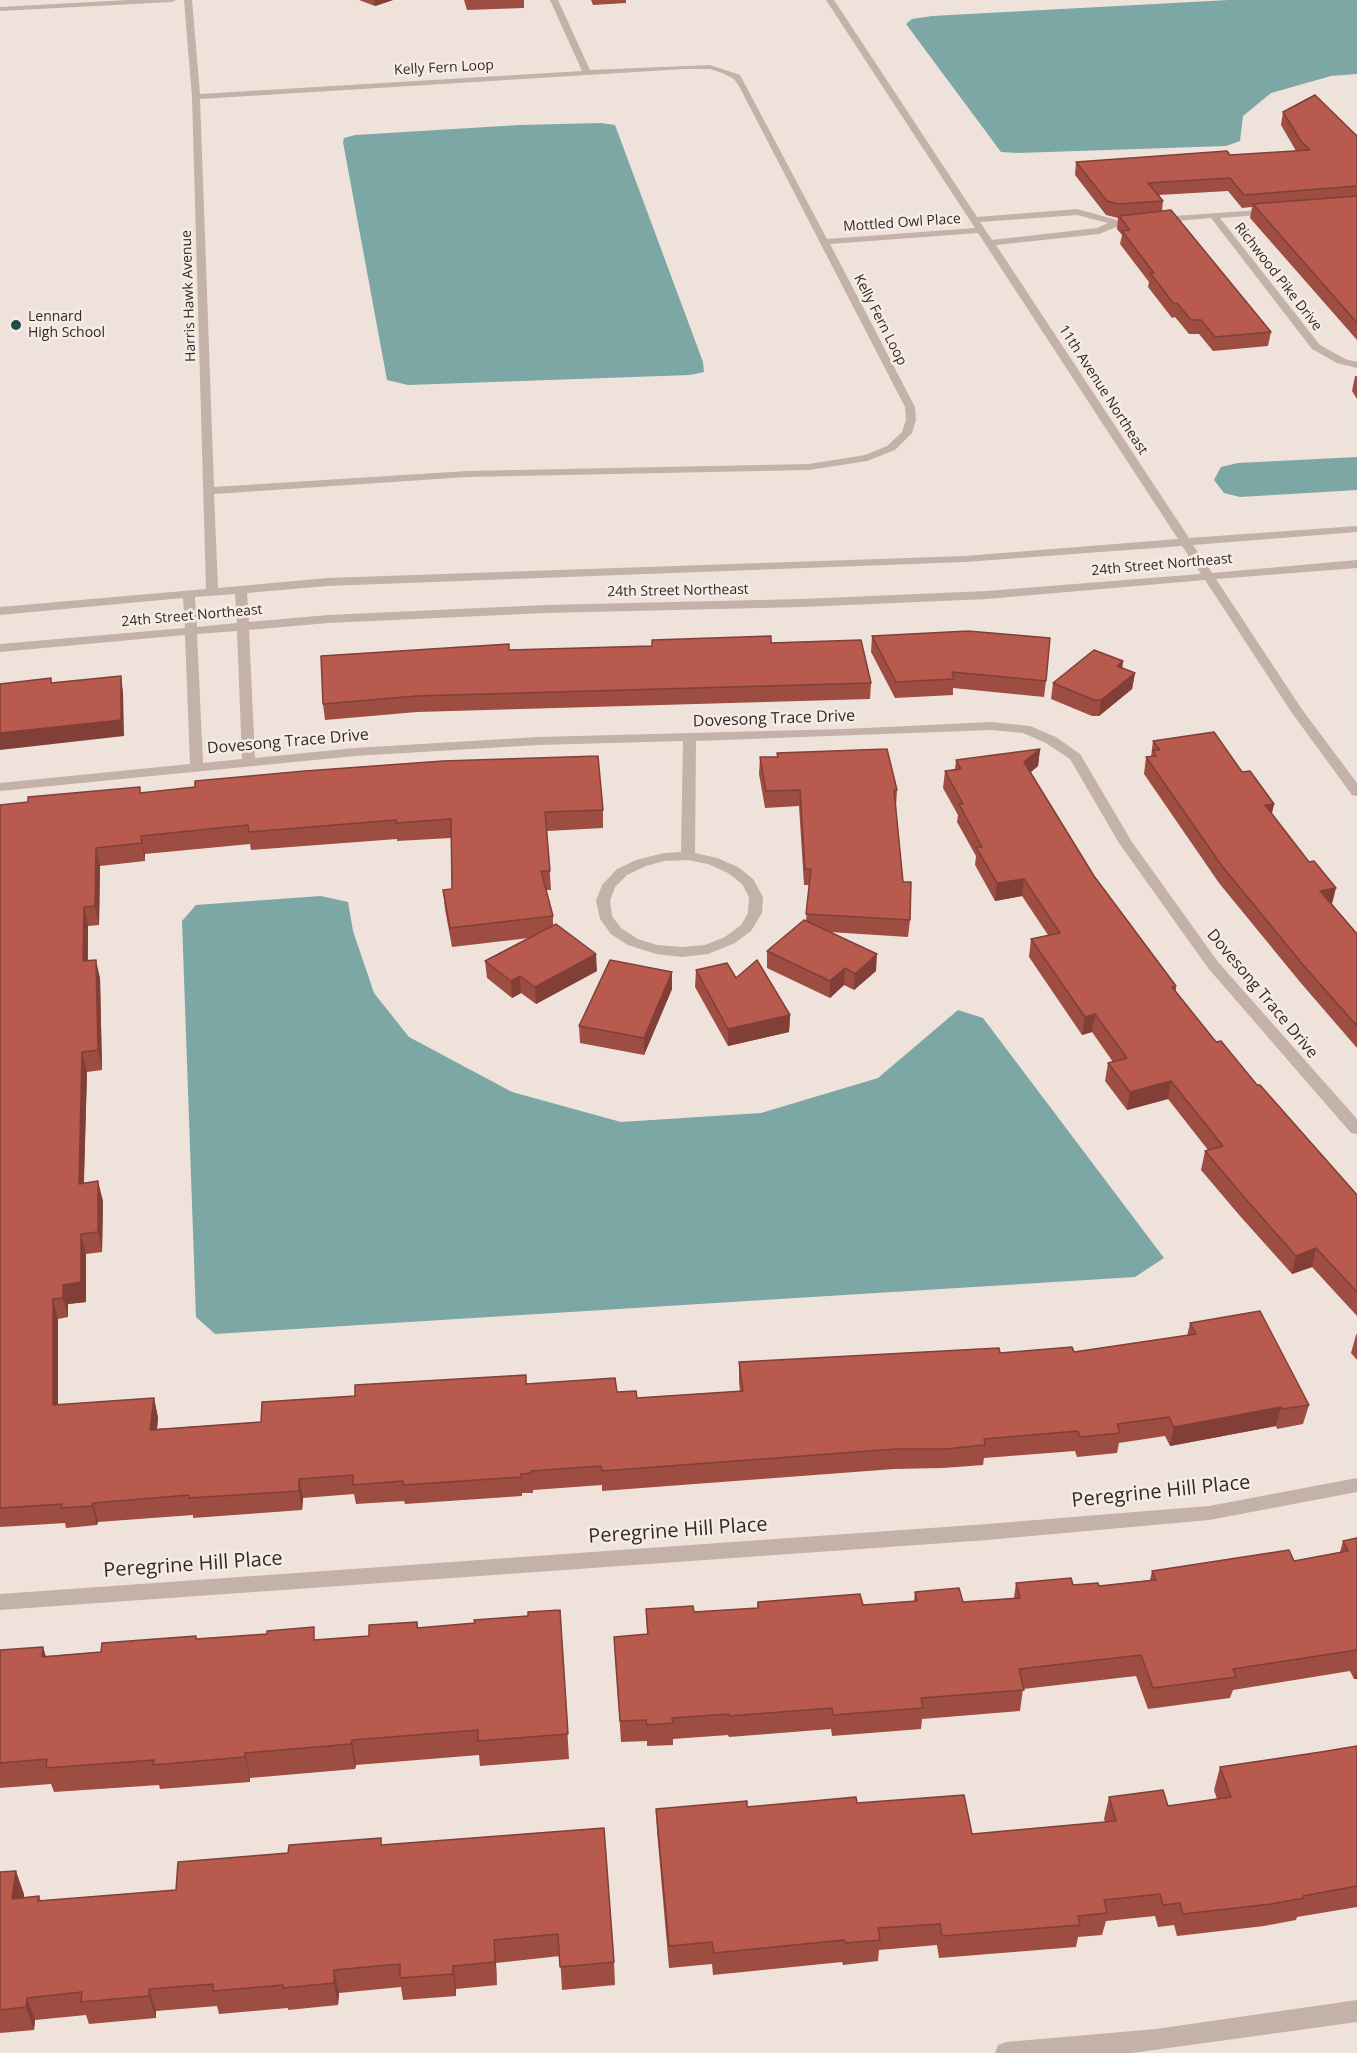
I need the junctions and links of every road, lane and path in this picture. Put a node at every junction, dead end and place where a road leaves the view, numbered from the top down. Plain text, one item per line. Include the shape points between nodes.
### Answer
1 (172, 0) edge
2 (188, 0) edge
3 (554, 0) edge
4 (830, 0) edge
5 (0, 9) edge
6 (587, 73) junction
7 (196, 96) junction
8 (1280, 210) edge
9 (1213, 215) junction
10 (974, 220) junction
11 (1117, 224) junction
12 (1051, 225) junction
13 (981, 230) junction
14 (825, 242) junction
15 (989, 243) junction
16 (1357, 365) edge
17 (209, 491) junction
18 (1357, 529) edge
19 (1185, 542) junction
20 (1357, 564) edge
21 (1207, 576) junction
22 (241, 589) junction
23 (212, 592) junction
24 (189, 594) junction
25 (0, 611) edge
26 (243, 626) junction
27 (191, 631) junction
28 (0, 648) edge
29 (690, 738) junction
30 (249, 761) junction
31 (197, 766) junction
32 (0, 787) edge
33 (1357, 792) edge
34 (688, 856) junction
35 (1357, 1129) edge
36 (1357, 1485) edge
37 (0, 1602) edge
38 (1357, 2011) edge
39 (1005, 2053) edge

1 - 5 street
2 - 7 street, Harris Hawk Avenue
3 - 6 street
4 - 10 street, 11th Avenue Northeast
6 - 7 street, Kelly Fern Loop
6 - 14 street, Kelly Fern Loop via 710,67 737,77
7 - 17 street, Harris Hawk Avenue
8 - 9 street
9 - 11 street
9 - 16 street, Richwood Pike Drive via 1316,347
10 - 12 street
10 - 13 street, 11th Avenue Northeast
11 - 12 street via 1099,231
11 - 12 street via 1077,212
12 - 15 street
13 - 14 street, Mottled Owl Place
13 - 15 street, 11th Avenue Northeast
14 - 17 street, Kelly Fern Loop via 910,408 907,433 891,448 867,458 809,467 467,474
15 - 19 street, 11th Avenue Northeast
17 - 23 street, Harris Hawk Avenue
18 - 19 street, 24th Street Northeast
19 - 21 street, 11th Avenue Northeast
19 - 22 street, 24th Street Northeast via 965,560 534,573
20 - 21 street, 24th Street Northeast
21 - 26 street, 24th Street Northeast via 987,595 546,609
21 - 33 street, 11th Avenue Northeast via 1296,710
22 - 23 street, 24th Street Northeast
22 - 26 street
23 - 24 street, 24th Street Northeast
24 - 25 street, 24th Street Northeast
24 - 27 street
26 - 27 street, 24th Street Northeast
26 - 30 street
27 - 28 street, 24th Street Northeast
27 - 31 street
29 - 30 street, Dovesong Trace Drive via 527,741
29 - 34 street
29 - 35 street, Dovesong Trace Drive via 990,726 1024,729 1051,740 1075,757 1126,843 1212,965
30 - 31 street, Dovesong Trace Drive
31 - 32 street, Dovesong Trace Drive
34 - 34 street via 641,863 622,872 609,885 603,901 605,916 616,931 645,946 682,952 708,949 746,928 755,913 756,897 748,882 723,865
36 - 37 street, Peregrine Hill Place via 1197,1514
38 - 39 street via 1156,2040

